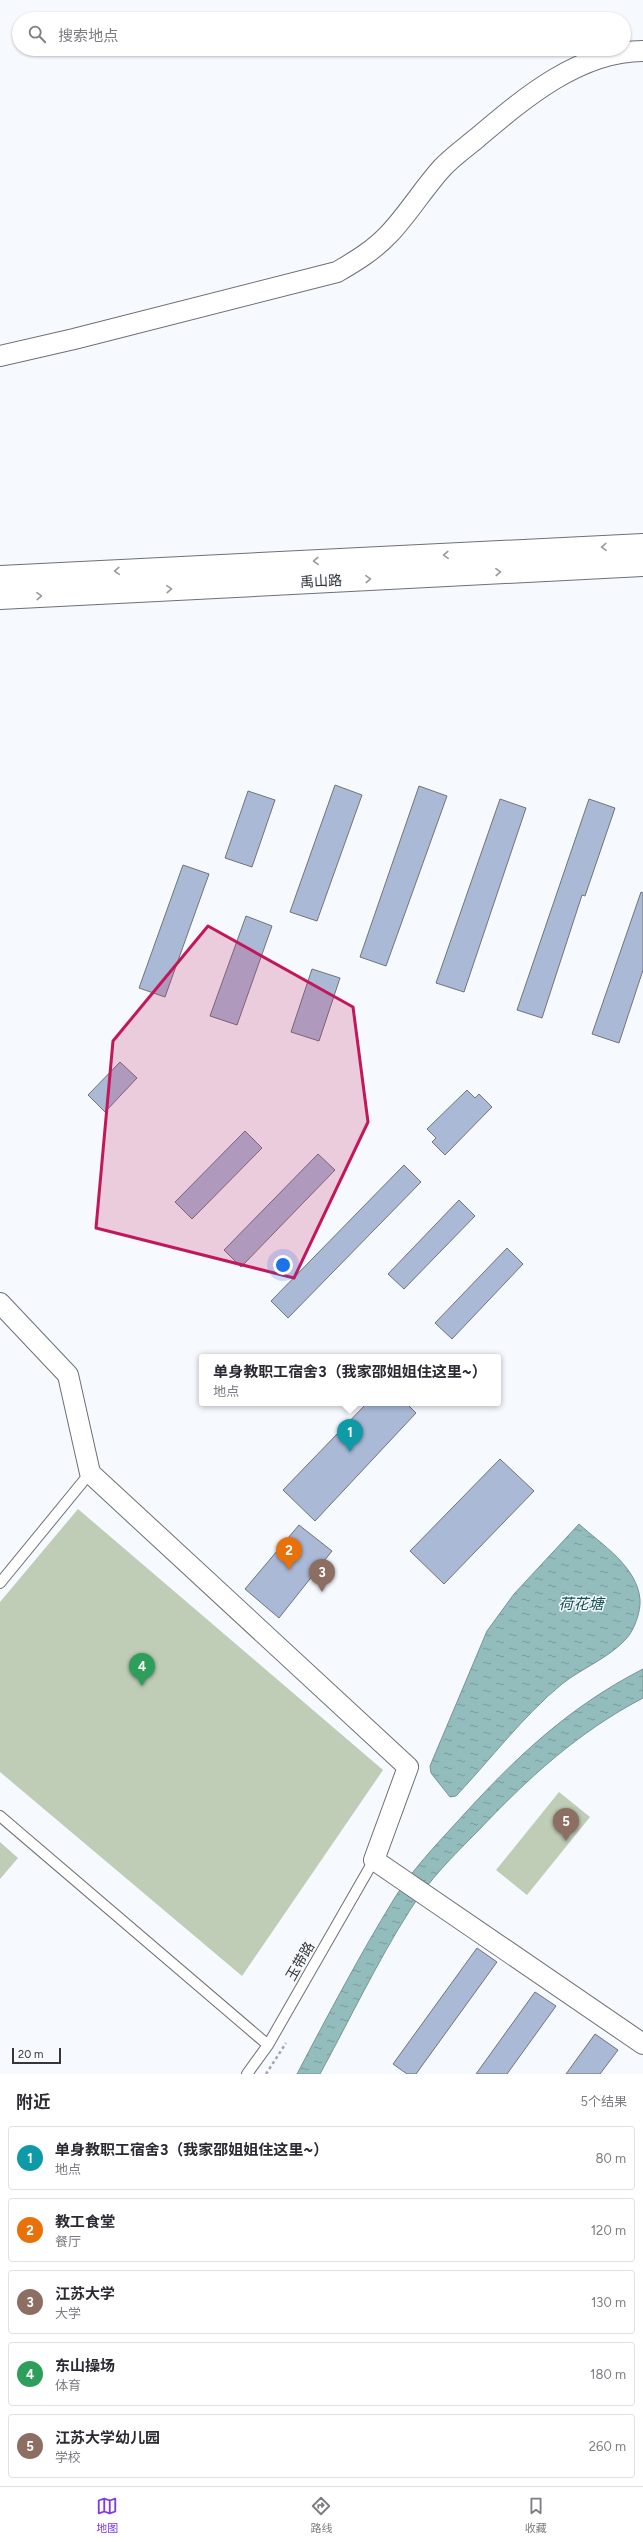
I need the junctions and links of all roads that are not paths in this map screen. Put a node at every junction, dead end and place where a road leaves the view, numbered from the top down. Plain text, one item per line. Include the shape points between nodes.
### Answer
1 (631, 51) edge
2 (643, 51) edge
3 (612, 56) edge
4 (0, 356) edge
5 (643, 545) edge
6 (643, 565) edge
7 (0, 577) edge
8 (0, 598) edge
9 (0, 1303) edge
10 (90, 1473) junction
11 (0, 1583) edge
12 (0, 1816) edge
13 (374, 1860) junction
14 (643, 2044) edge
15 (268, 2045) junction
16 (247, 2074) edge

1 - 2 street
3 - 4 street via 588,62 541,87 498,120 444,167 389,234 367,254 337,272
5 -> 7 main road, 禹山路
8 -> 6 main road, 禹山路
9 - 10 street via 68,1375
10 - 11 lane
10 - 13 street via 408,1767
12 - 15 lane
13 - 14 street
13 - 15 lane, 玉带路
15 - 16 lane, 玉带路

